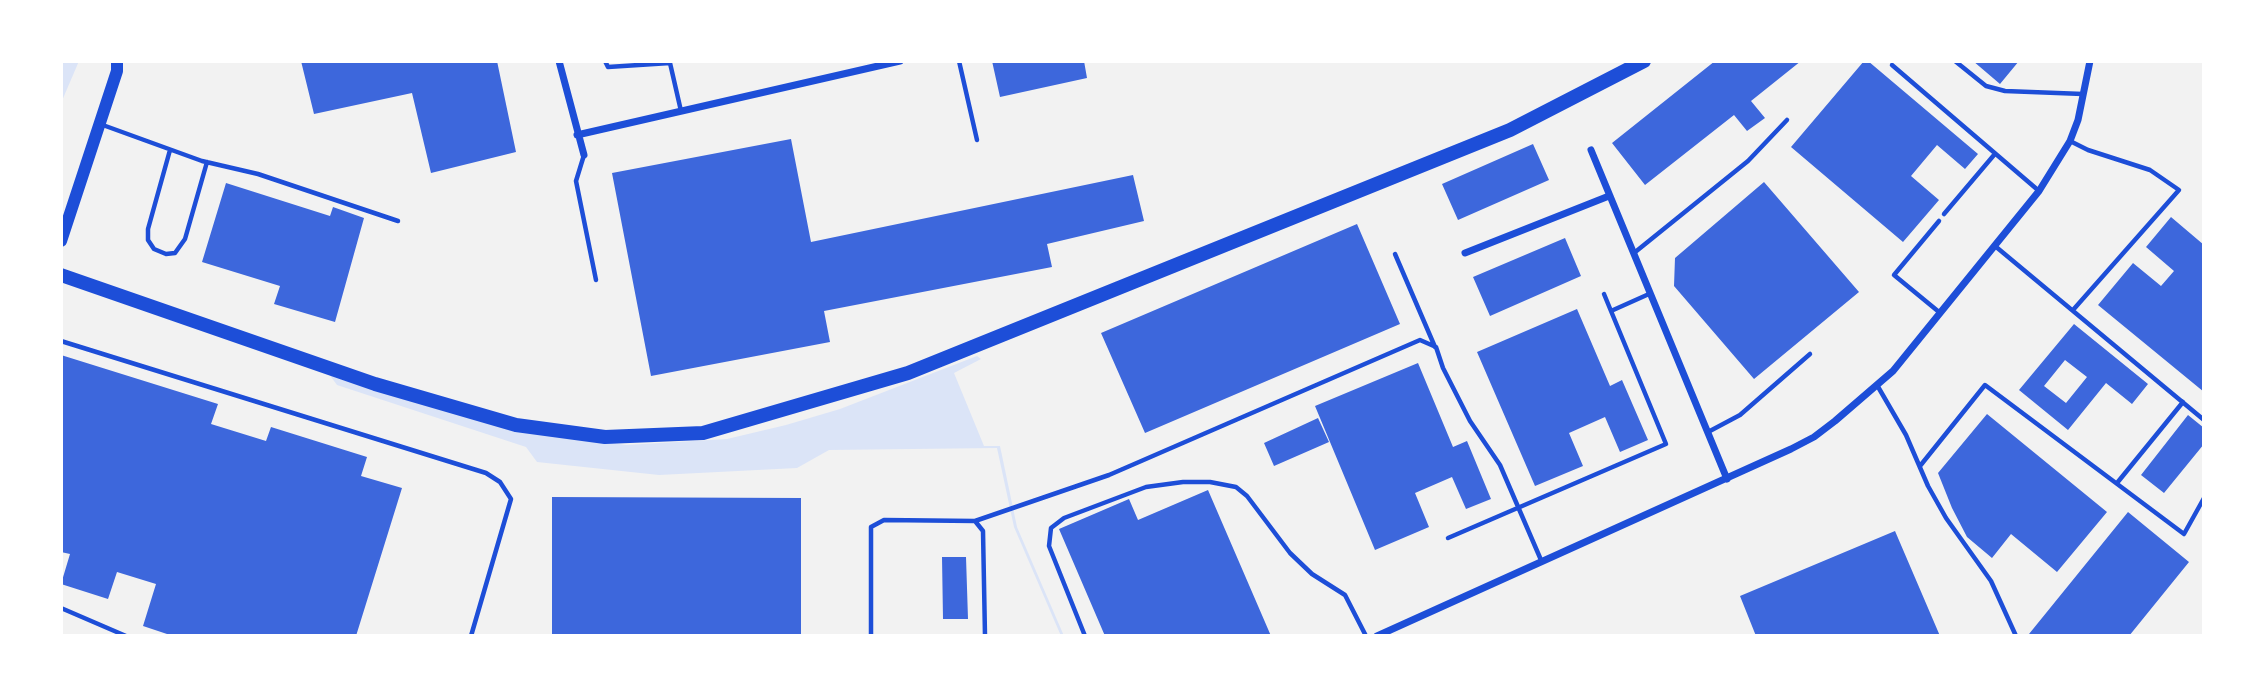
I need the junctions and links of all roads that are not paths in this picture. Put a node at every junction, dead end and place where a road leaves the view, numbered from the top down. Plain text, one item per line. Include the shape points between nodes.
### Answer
1 (117, 61) edge
2 (559, 61) edge
3 (605, 61) edge
4 (900, 61) edge
5 (959, 61) edge
6 (1644, 61) edge
7 (1955, 61) edge
8 (2090, 61) edge
9 (1892, 65) dead end
10 (2084, 94) junction
11 (681, 110) junction
12 (1787, 120) dead end
13 (99, 124) junction
14 (577, 135) junction
15 (977, 140) dead end
16 (2070, 141) junction
17 (170, 150) junction
18 (1591, 150) dead end
19 (584, 155) joint
20 (1994, 155) junction
21 (207, 162) junction
22 (2039, 191) junction
23 (1609, 196) junction
24 (1944, 214) dead end
25 (398, 221) dead end
26 (1939, 221) dead end
27 (61, 241) edge
28 (1996, 246) junction
29 (1465, 253) dead end
30 (1395, 254) dead end
31 (1633, 254) junction
32 (61, 275) edge
33 (596, 280) dead end
34 (1604, 294) dead end
35 (1649, 294) junction
36 (2073, 310) junction
37 (1611, 311) junction
38 (1940, 312) junction
39 (61, 341) edge
40 (1436, 347) junction
41 (1810, 354) dead end
42 (1877, 384) junction
43 (2183, 402) junction
44 (2204, 420) edge
45 (1707, 432) junction
46 (1920, 466) junction
47 (1727, 479) junction
48 (2117, 484) junction
49 (2204, 498) edge
50 (1518, 507) junction
51 (975, 520) junction
52 (1448, 538) dead end
53 (1541, 560) junction
54 (61, 608) edge
55 (126, 636) edge
56 (471, 636) edge
57 (871, 636) edge
58 (985, 636) edge
59 (1086, 636) edge
60 (1366, 636) edge
61 (1377, 636) edge
62 (2016, 636) edge

1 - 13 street
2 - 14 street
3 - 11 lane via 608,67 670,63
4 - 11 street
5 - 15 lane
6 - 32 main road via 1510,130 908,373 703,433 605,437 516,425 375,384
7 - 10 lane via 1986,86 2005,91
8 - 10 street
9 - 20 lane
10 - 16 street
11 - 14 street
12 - 31 lane via 1748,161
13 - 17 lane
13 - 27 street
14 - 19 street
16 - 22 street
16 - 36 lane via 2150,170 2179,190
17 - 21 lane
17 - 21 lane via 148,229 148,240 166,254 175,253 185,239
18 - 23 street
19 - 33 lane via 576,181
20 - 22 lane
20 - 24 lane
21 - 25 lane via 258,174
22 - 28 street
23 - 29 street
23 - 31 street
26 - 38 lane via 1895,275
28 - 36 lane
28 - 38 street
30 - 40 lane
31 - 35 street
34 - 37 lane
35 - 37 lane
35 - 45 street
36 - 43 lane
37 - 50 lane via 1666,444
38 - 42 street
39 - 56 lane via 486,473 500,482 511,499
40 - 50 lane via 1469,421 1500,465
40 - 51 lane via 1420,340 1109,475
41 - 45 lane via 1740,415
42 - 46 lane
42 - 47 street via 1814,437
43 - 44 lane
43 - 48 lane
45 - 47 street
46 - 48 lane via 1985,384
46 - 62 lane via 1946,519 1990,581
47 - 53 street
48 - 49 lane via 2184,534
50 - 52 lane
50 - 53 lane
51 - 57 lane via 884,520 871,527
51 - 58 lane via 983,531
53 - 61 street
54 - 55 lane
59 - 60 lane via 1049,546 1051,528 1064,518 1146,487 1183,482 1236,487 1247,496 1290,553 1345,595

